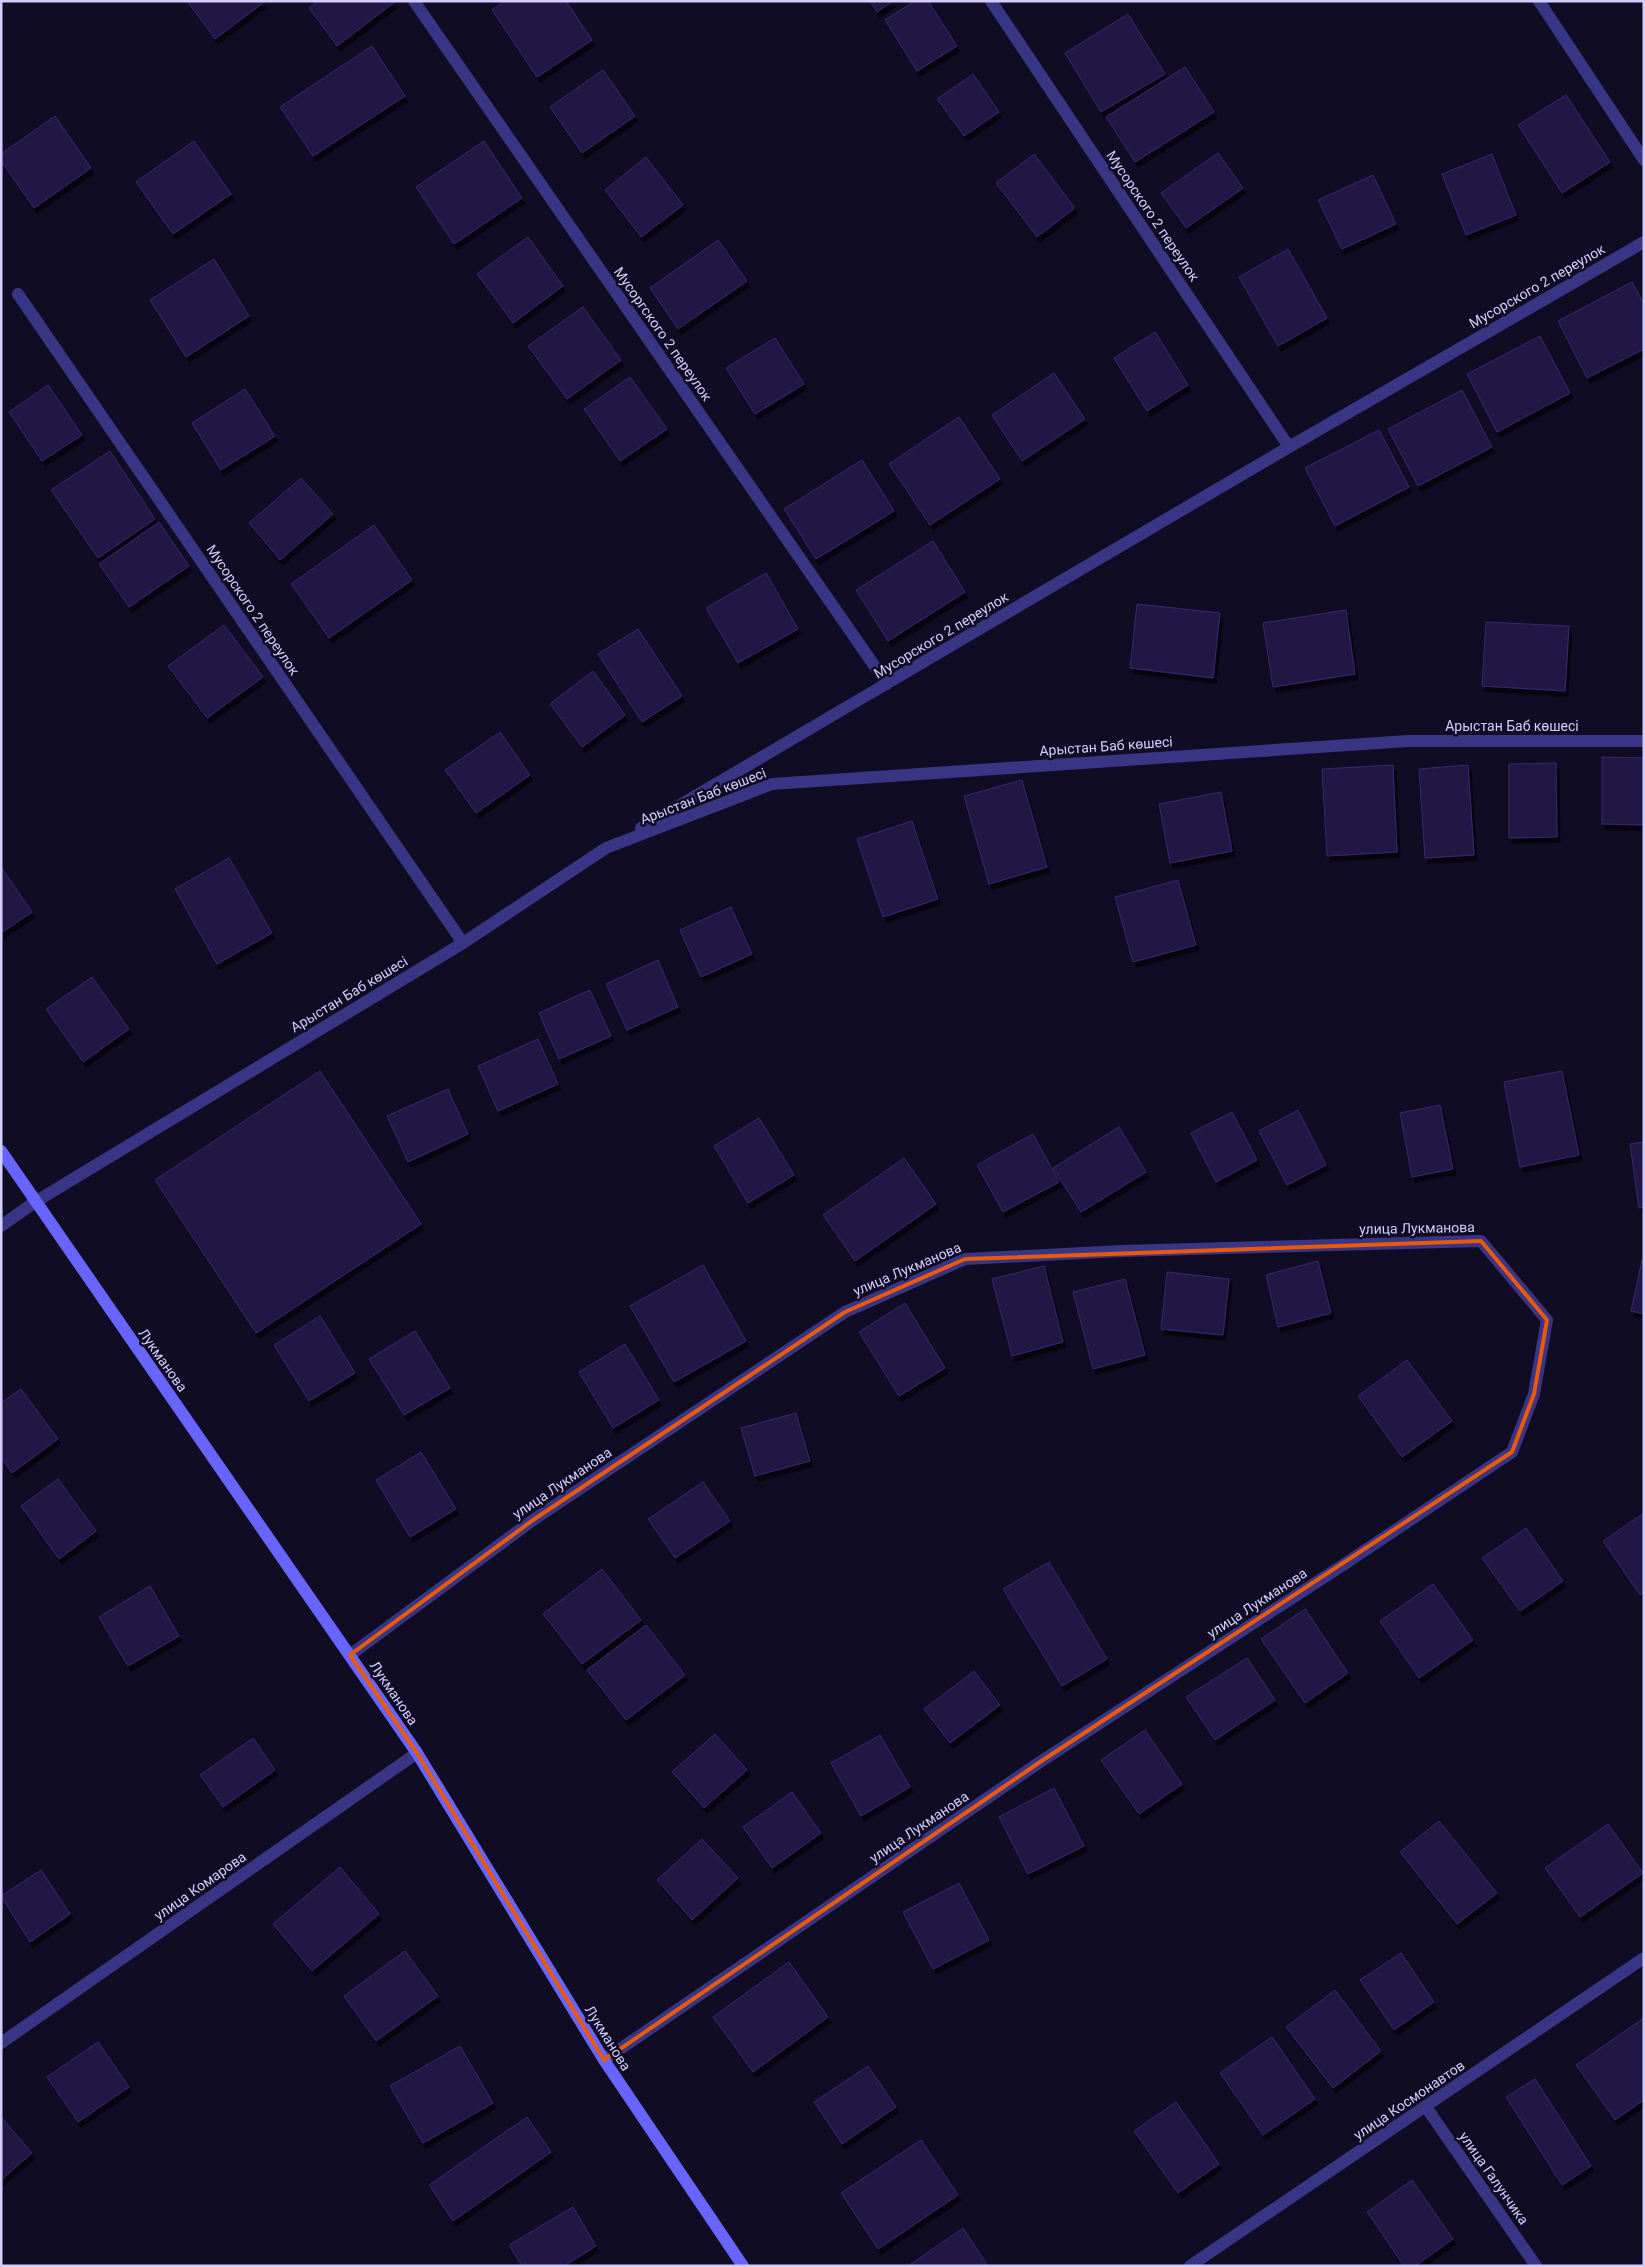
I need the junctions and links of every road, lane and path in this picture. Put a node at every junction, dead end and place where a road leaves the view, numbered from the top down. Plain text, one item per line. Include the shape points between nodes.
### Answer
1 (414, 1) edge
2 (991, 1) edge
3 (1539, 1) edge
4 (1644, 160) edge
5 (1644, 242) edge
6 (18, 294) dead end
7 (1289, 447) junction
8 (887, 684) junction
9 (1644, 741) edge
10 (606, 848) junction
11 (463, 943) junction
12 (1, 1151) edge
13 (35, 1202) junction
14 (1, 1226) edge
15 (350, 1655) junction
16 (417, 1753) junction
17 (1644, 1958) edge
18 (1, 2043) edge
19 (604, 2060) junction
20 (1426, 2107) junction
21 (742, 2266) edge
22 (1190, 2266) edge
23 (1536, 2266) edge

1 - 8 street, Мусоргского 2 переулок
2 - 7 street, Мусорского 2 переулок
3 - 4 street
5 - 7 street, Мусорского 2 переулок
6 - 11 street, Мусорского 2 переулок
7 - 8 street, Мусорского 2 переулок
8 - 10 street, Мусорского 2 переулок
9 - 10 street, Арыстан Баб көшесі via 1408,741 772,784
10 - 11 street, Арыстан Баб көшесі
11 - 13 street, Арыстан Баб көшесі
12 - 13 street, Лукманова
13 - 14 street, Арыстан Баб көшесі
13 - 15 street, Лукманова
15 - 16 street, Лукманова
15 - 19 street, улица Лукманова via 533,1520 845,1312 965,1259 1121,1251 1481,1241 1547,1320 1534,1394 1512,1452 1040,1762
16 - 18 street, улица Комарова
16 - 19 street, Лукманова
17 - 20 street, улица Космонавтов
19 - 21 street, Лукманова
20 - 22 street, улица Космонавтов
20 - 23 street, улица Галунчика

